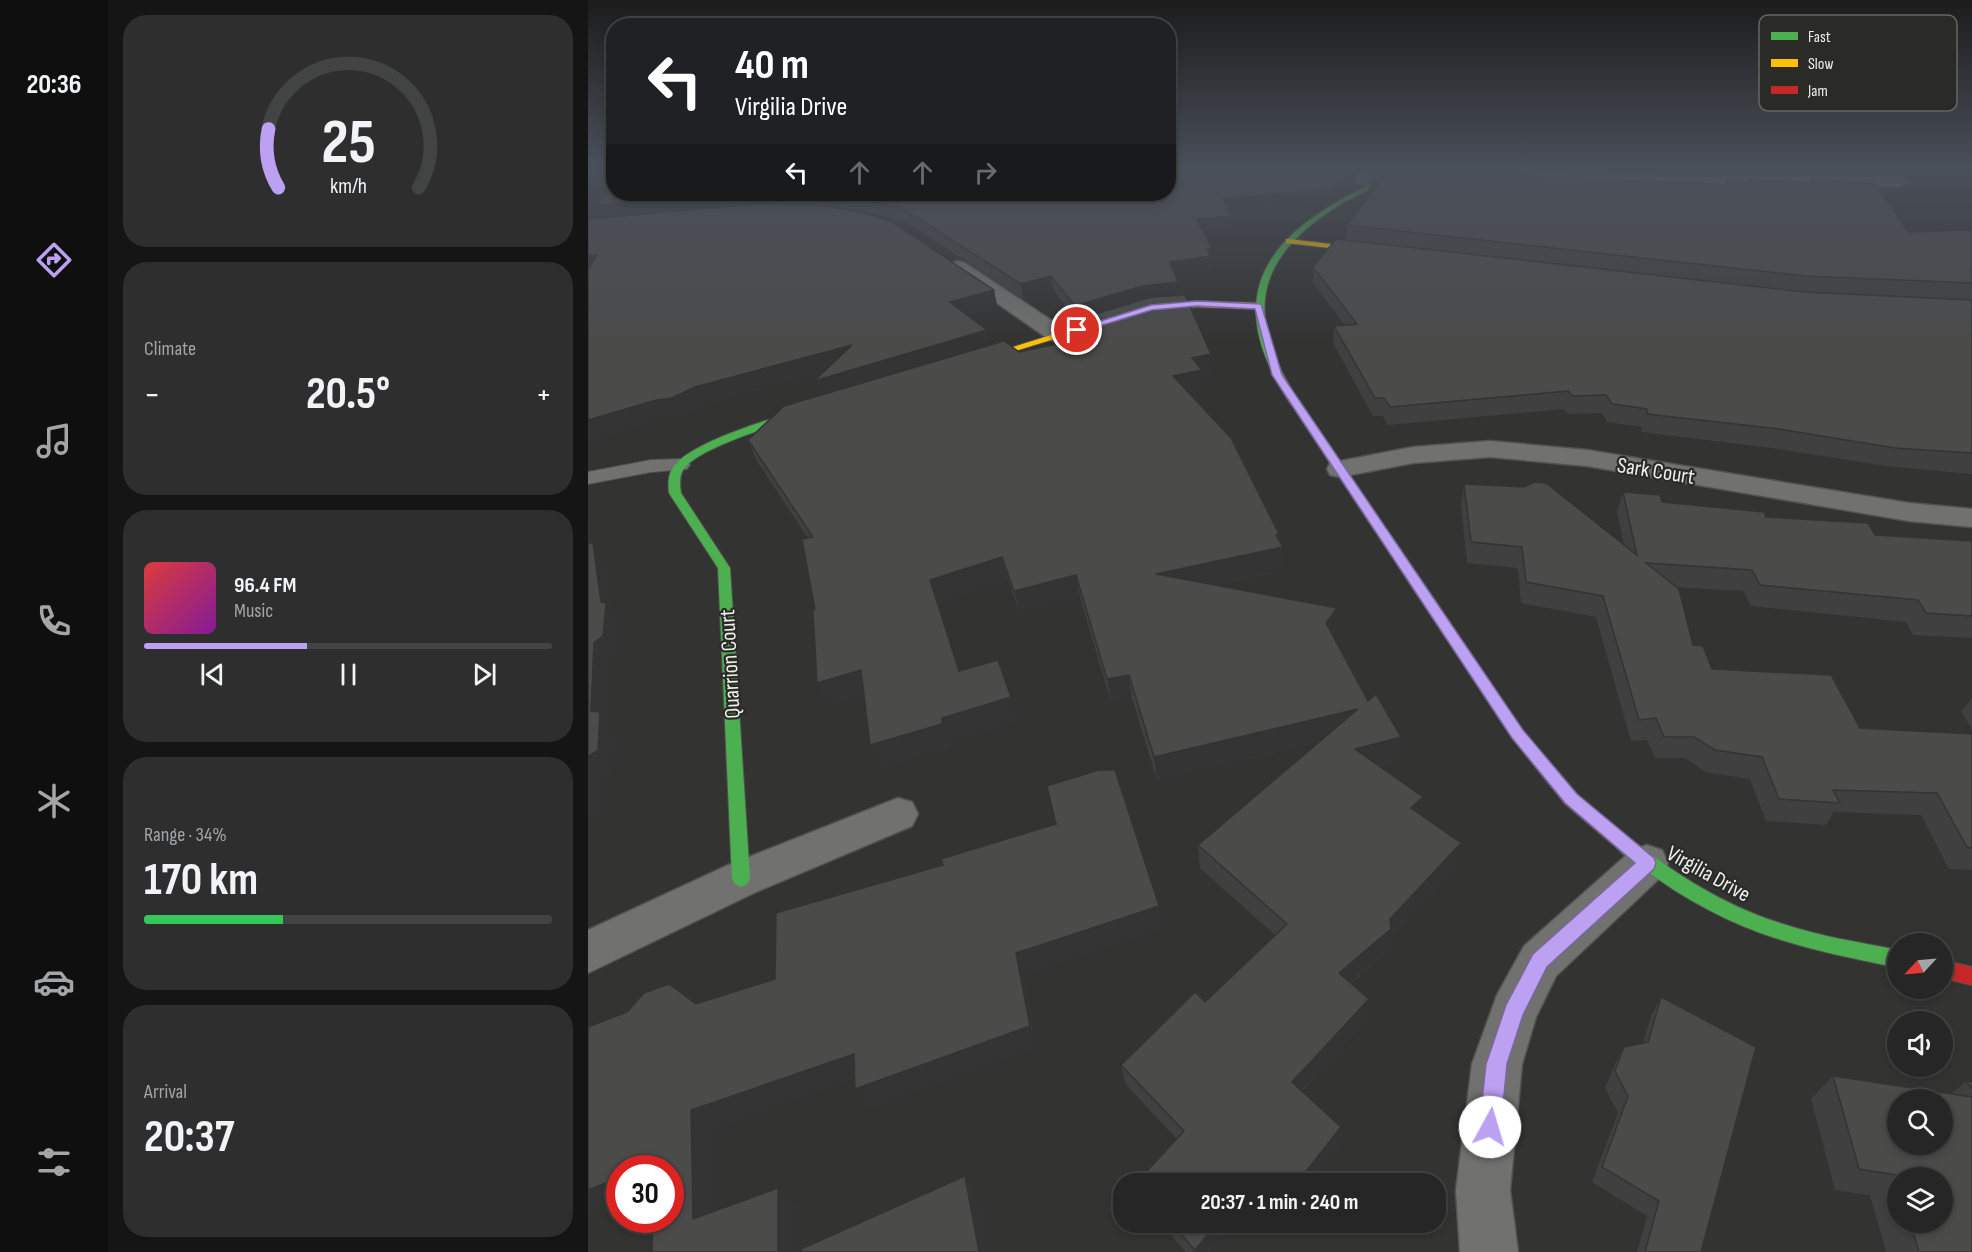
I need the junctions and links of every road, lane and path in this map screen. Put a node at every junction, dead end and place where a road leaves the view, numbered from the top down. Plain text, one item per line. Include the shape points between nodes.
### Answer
1 (1307, 225) edge
2 (1289, 241) junction
3 (1384, 252) edge
4 (940, 256) edge
5 (1258, 306) junction
6 (1058, 335) junction
7 (955, 367) edge
8 (818, 409) edge
9 (680, 465) junction
10 (1340, 469) junction
11 (588, 478) edge
12 (1972, 518) edge
13 (898, 814) dead end
14 (1647, 863) junction
15 (741, 879) junction
16 (588, 952) edge
17 (1887, 956) edge
18 (1953, 972) edge
19 (1972, 976) edge
20 (1489, 1252) edge

1 - 2 street
2 - 3 street
2 - 5 street via 1268,269
4 - 6 street
5 - 6 street via 1151,307
5 - 10 street, Virgilia Drive via 1277,375
6 - 7 street
8 - 9 street via 714,444
9 - 11 lane via 651,466
9 - 15 street, Quarrion Court via 673,479 675,493 724,568
10 - 12 street, Sark Court via 1413,455 1490,449 1587,458 1909,512
10 - 14 street, Virgilia Drive via 1517,734 1571,799
13 - 15 street
14 - 17 street, Virgilia Drive via 1711,903 1781,932
14 - 20 street via 1540,961 1514,1012 1497,1064 1483,1190
15 - 16 street
18 - 19 street

